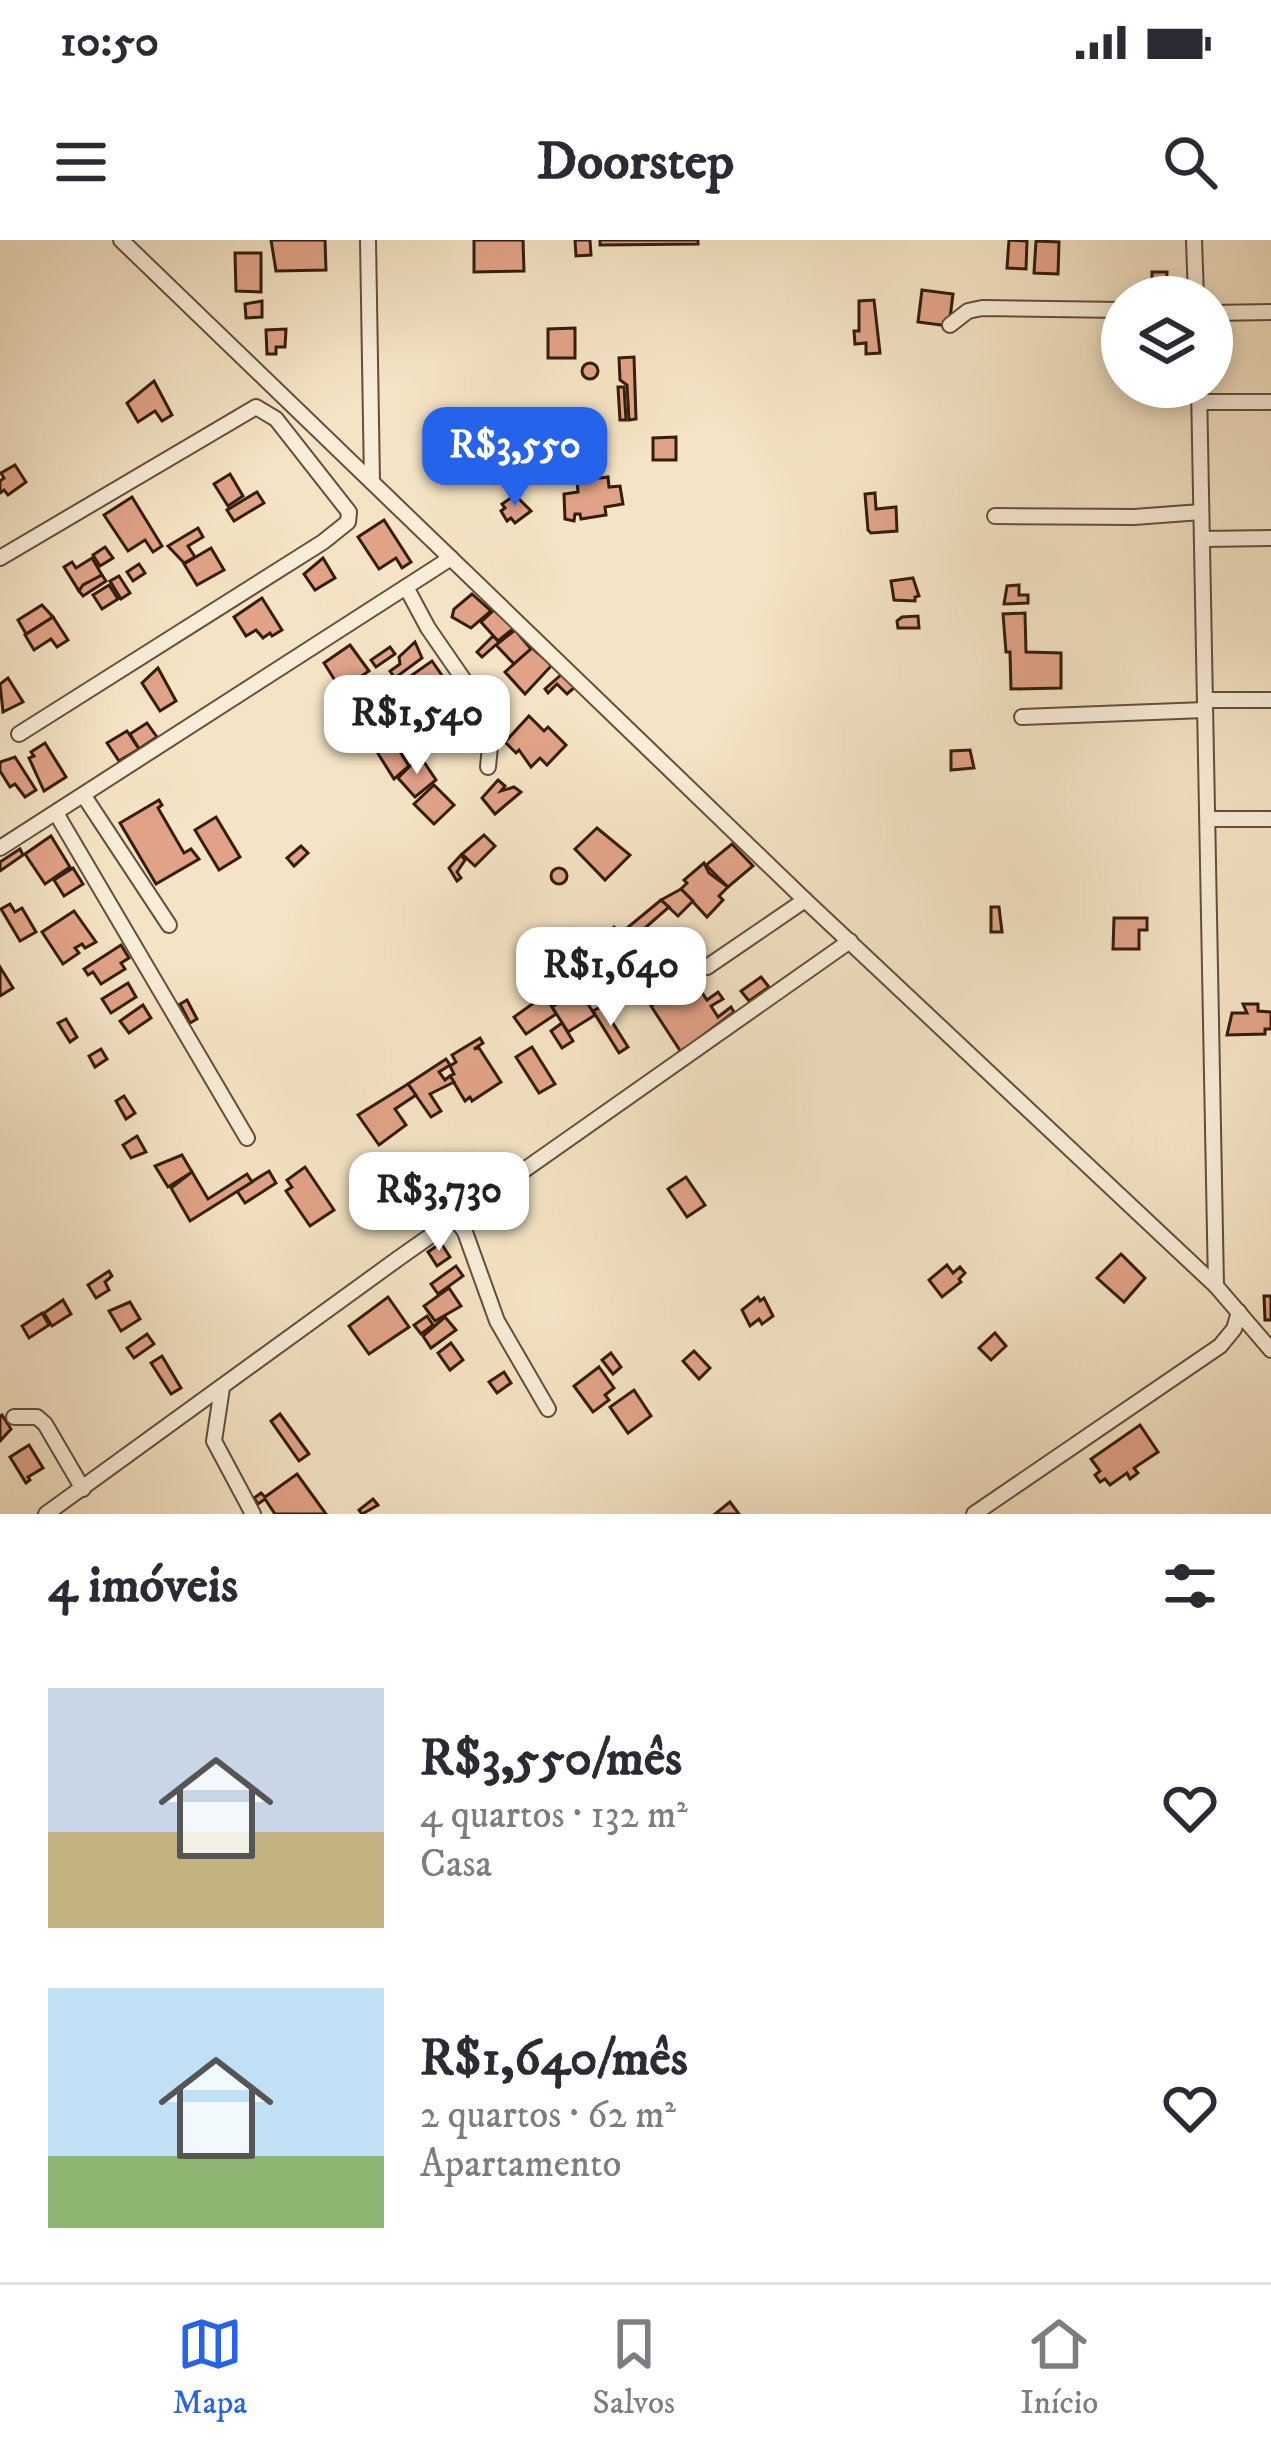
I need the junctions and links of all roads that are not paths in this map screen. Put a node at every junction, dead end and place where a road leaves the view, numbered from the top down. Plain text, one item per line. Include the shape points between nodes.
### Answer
1 (121, 240) edge
2 (368, 240) edge
3 (1194, 240) edge
4 (1195, 276) edge
5 (1101, 310) edge
6 (1271, 312) edge
7 (1233, 313) edge
8 (950, 325) dead end
9 (1233, 398) edge
10 (1271, 402) edge
11 (1199, 408) edge
12 (334, 447) junction
13 (316, 466) junction
14 (372, 482) junction
15 (1202, 512) junction
16 (995, 516) dead end
17 (1271, 538) edge
18 (1202, 539) junction
19 (0, 558) edge
20 (451, 558) junction
21 (406, 587) junction
22 (1271, 700) edge
23 (1205, 705) junction
24 (1022, 717) dead end
25 (20, 734) dead end
26 (488, 767) dead end
27 (84, 796) junction
28 (56, 813) junction
29 (1271, 818) edge
30 (1208, 819) junction
31 (0, 848) edge
32 (805, 900) junction
33 (169, 925) dead end
34 (850, 941) junction
35 (707, 967) dead end
36 (247, 1138) dead end
37 (456, 1219) junction
38 (1216, 1286) junction
39 (1239, 1312) junction
40 (1271, 1350) edge
41 (222, 1388) junction
42 (548, 1409) dead end
43 (14, 1417) dead end
44 (83, 1489) junction
45 (46, 1514) edge
46 (253, 1514) edge
47 (974, 1514) edge

1 - 12 street
2 - 14 street
3 - 4 street
5 - 8 street via 982,308
6 - 7 street
9 - 10 street
11 - 15 street
12 - 13 street
12 - 14 street
13 - 19 street via 256,407
13 - 25 street via 349,512 343,527
14 - 20 street
15 - 16 street
15 - 18 street
17 - 18 street
18 - 23 street
20 - 21 street
20 - 32 street
21 - 26 street via 488,715
21 - 27 street
22 - 23 street
23 - 24 street
23 - 30 street
27 - 28 street
27 - 33 street
28 - 31 street
28 - 36 street
29 - 30 street
30 - 38 street
32 - 34 street
32 - 35 street
34 - 37 street
34 - 38 street
37 - 41 street
37 - 42 street via 497,1322
38 - 39 street
39 - 40 street
39 - 47 street via 1220,1346
41 - 44 street
41 - 46 street via 214,1441
43 - 44 street via 45,1424
44 - 45 street

